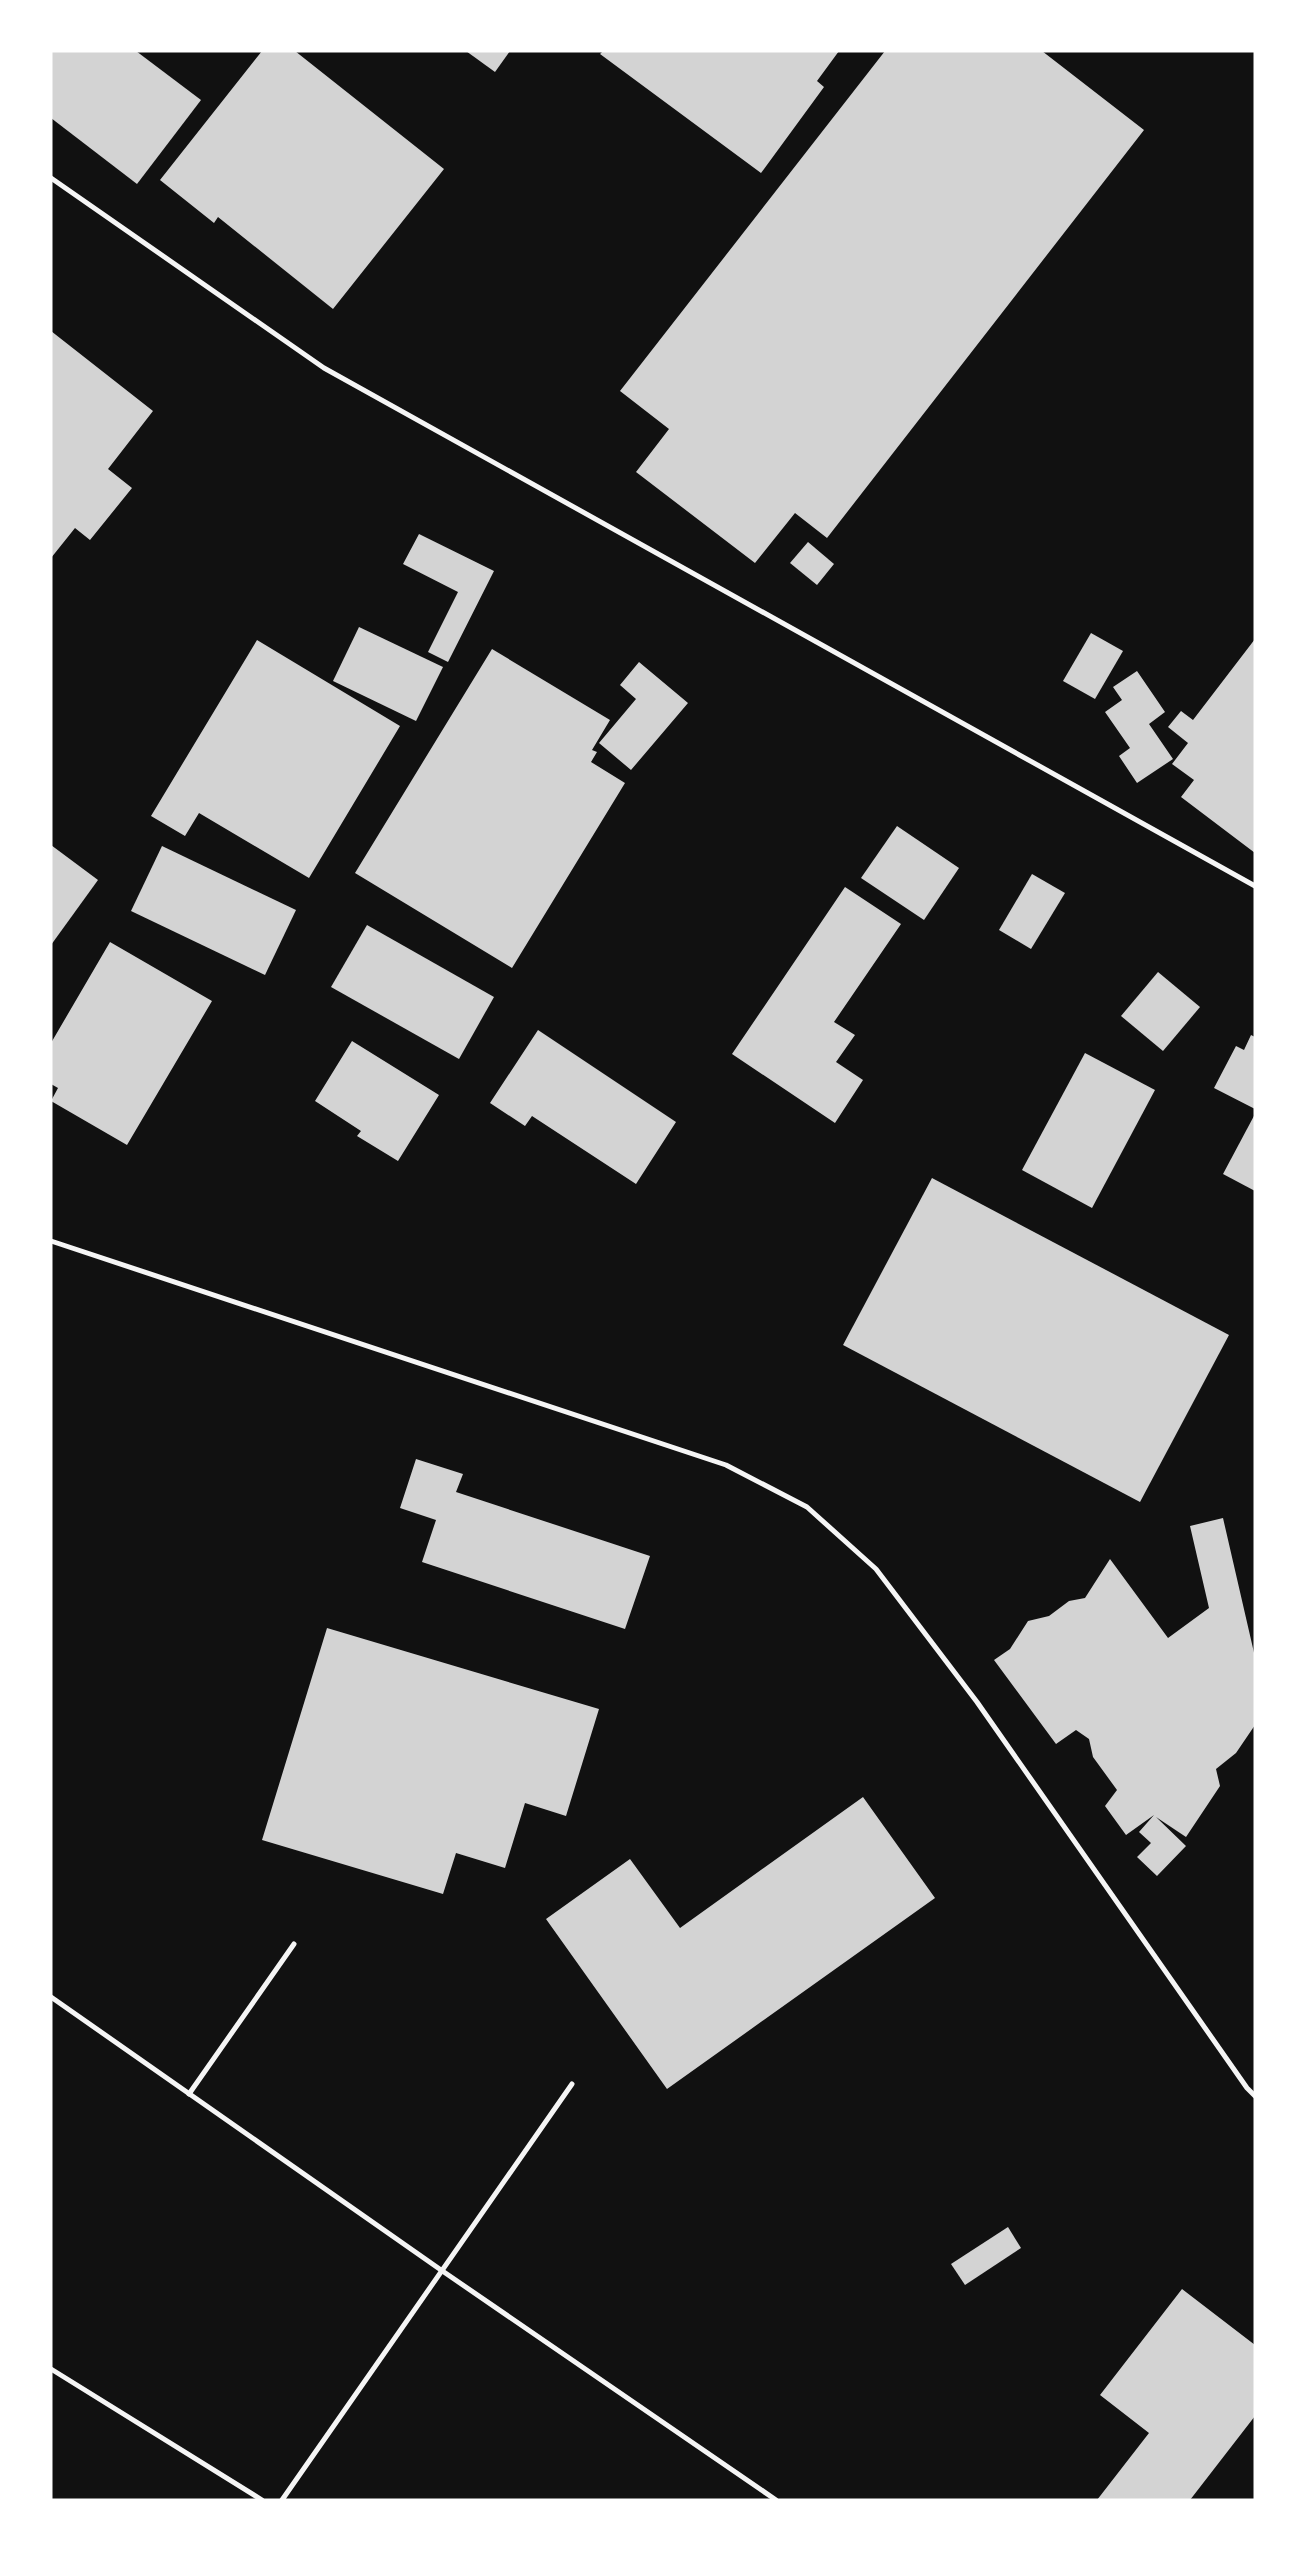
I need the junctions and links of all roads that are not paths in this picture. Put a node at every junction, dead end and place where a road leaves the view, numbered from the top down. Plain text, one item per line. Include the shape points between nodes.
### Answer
1 (51, 178) edge
2 (1255, 886) edge
3 (51, 1241) edge
4 (294, 1944) dead end
5 (51, 1997) edge
6 (572, 2084) dead end
7 (189, 2094) junction
8 (1255, 2096) edge
9 (441, 2270) junction
10 (51, 2369) edge
11 (262, 2500) edge
12 (282, 2500) edge
13 (776, 2500) edge

1 - 2 lane via 324,368
3 - 8 lane via 726,1465 807,1507 876,1569 976,1702
4 - 7 lane
5 - 7 lane
6 - 9 lane
7 - 9 lane
9 - 12 lane
9 - 13 lane
10 - 11 lane

